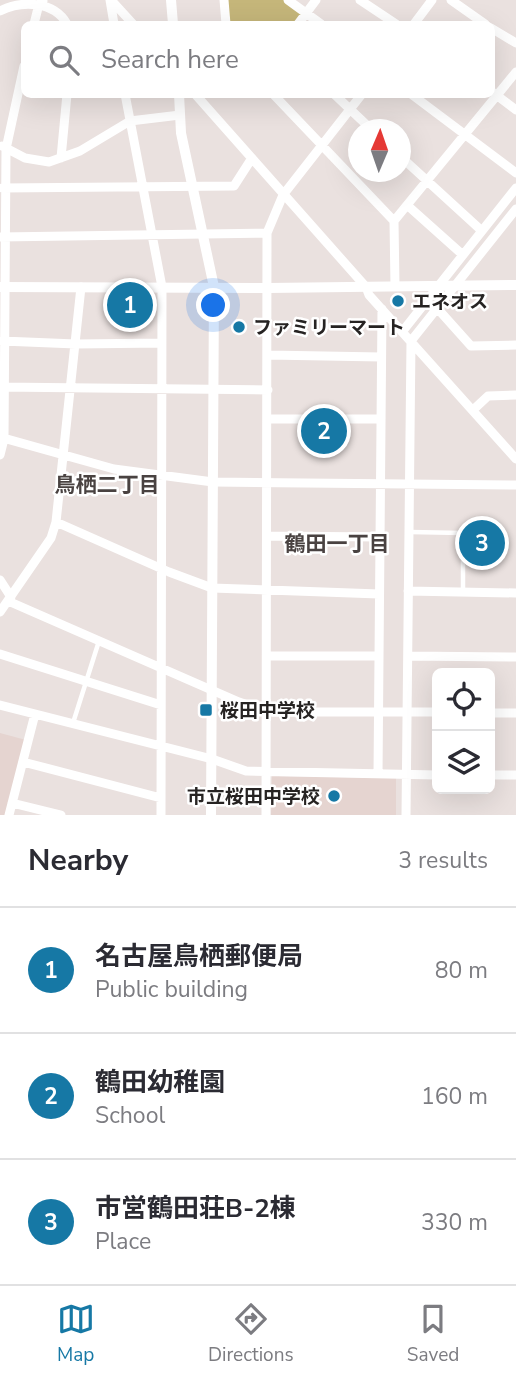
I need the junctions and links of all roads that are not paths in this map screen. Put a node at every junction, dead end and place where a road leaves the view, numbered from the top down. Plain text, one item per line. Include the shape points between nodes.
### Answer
1 (111, 0) edge
2 (171, 0) edge
3 (224, 0) edge
4 (288, 0) edge
5 (316, 0) edge
6 (360, 0) edge
7 (432, 0) edge
8 (451, 0) edge
9 (41, 2) edge
10 (0, 11) edge
11 (307, 13) junction
12 (35, 21) edge
13 (65, 21) edge
14 (114, 21) edge
15 (130, 21) edge
16 (173, 21) edge
17 (226, 21) edge
18 (300, 21) edge
19 (317, 21) edge
20 (392, 21) edge
21 (416, 21) edge
22 (481, 21) edge
23 (495, 30) edge
24 (516, 43) edge
25 (516, 72) edge
26 (21, 78) edge
27 (495, 92) edge
28 (495, 94) edge
29 (67, 98) edge
30 (126, 98) edge
31 (179, 98) edge
32 (199, 98) edge
33 (276, 98) edge
34 (338, 98) edge
35 (359, 98) edge
36 (416, 98) edge
37 (491, 98) edge
38 (351, 110) junction
39 (516, 110) edge
40 (180, 115) junction
41 (360, 119) edge
42 (130, 121) junction
43 (465, 135) junction
44 (323, 145) junction
45 (3, 147) edge
46 (61, 158) junction
47 (252, 158) junction
48 (411, 166) edge
49 (516, 173) edge
50 (426, 180) junction
51 (142, 185) junction
52 (191, 186) junction
53 (3, 188) edge
54 (516, 188) edge
55 (283, 195) junction
56 (407, 205) junction
57 (516, 209) edge
58 (394, 221) junction
59 (482, 231) junction
60 (267, 233) junction
61 (203, 234) junction
62 (153, 235) junction
63 (3, 237) edge
64 (463, 256) junction
65 (455, 285) junction
66 (516, 285) edge
67 (396, 286) junction
68 (439, 286) junction
69 (2, 287) edge
70 (81, 287) junction
71 (162, 287) junction
72 (214, 287) junction
73 (366, 287) junction
74 (268, 288) junction
75 (437, 308) junction
76 (382, 309) junction
77 (402, 332) junction
78 (2, 341) edge
79 (411, 341) junction
80 (162, 343) junction
81 (76, 344) junction
82 (516, 345) edge
83 (268, 355) junction
84 (382, 357) junction
85 (2, 387) edge
86 (71, 387) junction
87 (161, 389) junction
88 (214, 389) junction
89 (268, 390) junction
90 (516, 395) edge
91 (473, 410) junction
92 (268, 419) junction
93 (380, 419) junction
94 (2, 438) edge
95 (0, 455) edge
96 (64, 455) junction
97 (516, 459) edge
98 (163, 476) junction
99 (213, 482) junction
100 (268, 483) junction
101 (380, 485) junction
102 (409, 485) junction
103 (516, 485) edge
104 (56, 522) junction
105 (409, 532) junction
106 (268, 536) junction
107 (380, 537) junction
108 (162, 569) junction
109 (0, 580) edge
110 (212, 589) junction
111 (267, 590) junction
112 (408, 591) junction
113 (463, 592) junction
114 (516, 593) edge
115 (379, 594) junction
116 (5, 603) edge
117 (100, 640) junction
118 (0, 654) edge
119 (267, 656) junction
120 (379, 656) junction
121 (408, 656) junction
122 (516, 657) edge
123 (161, 667) junction
124 (86, 681) junction
125 (212, 689) junction
126 (0, 705) edge
127 (161, 705) junction
128 (267, 712) junction
129 (378, 712) junction
130 (407, 712) junction
131 (432, 712) edge
132 (495, 713) edge
133 (516, 713) edge
134 (35, 714) junction
135 (73, 724) junction
136 (161, 746) junction
137 (212, 759) junction
138 (23, 762) junction
139 (267, 773) junction
140 (378, 774) junction
141 (407, 774) junction
142 (432, 775) edge
143 (495, 775) edge
144 (516, 775) edge
145 (161, 798) junction
146 (12, 803) junction
147 (9, 815) edge
148 (61, 815) edge
149 (161, 815) edge
150 (211, 815) edge
151 (267, 815) edge
152 (406, 815) edge

1 - 14 street
1 - 15 street
2 - 16 street
3 - 17 street
4 - 11 street
5 - 11 street
6 - 20 street
7 - 21 street
8 - 22 street
9 - 10 street via 20,3
9 - 12 street
9 - 13 street
11 - 18 street
11 - 19 street
23 - 24 street
25 - 27 street
26 - 45 street
28 - 39 street
29 - 46 street
30 - 42 street
31 - 40 street
32 - 47 street
33 - 44 street
34 - 38 street
35 - 38 street
36 - 43 street
37 - 43 street
38 - 41 street
38 - 44 street
40 - 42 street
40 - 52 street
42 - 46 street
42 - 51 street
43 - 49 street
43 - 50 street
44 - 55 street
44 - 58 street
45 - 46 street via 39,161
45 - 53 street
47 - 52 street via 234,186
47 - 55 street
48 - 50 street
50 - 56 street
50 - 59 street
51 - 52 street
51 - 53 street
51 - 62 street
52 - 61 street
53 - 63 street
54 - 59 street
55 - 60 street
55 - 73 street
56 - 58 street
56 - 64 street
57 - 65 street
58 - 67 street
59 - 64 street
60 - 61 street
60 - 74 street
61 - 62 street
61 - 72 street
62 - 63 street
62 - 71 street
63 - 69 street
64 - 68 street
65 - 66 street
65 - 68 street
65 - 75 street
67 - 68 street
67 - 73 street
68 - 77 street
69 - 70 street
69 - 78 street
70 - 71 street
70 - 81 street
71 - 72 street
71 - 80 street
72 - 74 street
72 - 88 street
73 - 74 street
73 - 76 street
74 - 83 street
75 - 79 street
75 - 82 street via 471,345
76 - 77 street
76 - 84 street
77 - 79 street
78 - 81 street
78 - 85 street
79 - 91 street
79 - 102 street
80 - 81 street
80 - 87 street
81 - 86 street
83 - 84 street
83 - 89 street
84 - 93 street
85 - 86 street
85 - 94 street
86 - 87 street
86 - 96 street
87 - 88 street
87 - 98 street
88 - 89 street
88 - 99 street
89 - 92 street
90 - 91 street via 488,396
91 - 97 street
92 - 93 street
92 - 100 street
93 - 101 street
94 - 95 street
94 - 96 street
96 - 98 street
96 - 104 street
98 - 99 street
98 - 108 street
99 - 100 street
99 - 110 street
100 - 101 street
100 - 106 street
101 - 102 street
101 - 107 street
102 - 103 street
102 - 105 street
104 - 108 street
104 - 116 street via 51,538
105 - 112 street
105 - 113 lane via 463,533
106 - 107 street
106 - 111 street
107 - 115 street
108 - 110 street
108 - 123 street
109 - 116 street
110 - 111 street
110 - 125 street
111 - 115 street
111 - 119 street
112 - 113 street
112 - 121 street
113 - 114 street
115 - 120 street
116 - 117 street
117 - 123 street
117 - 124 lane
118 - 124 street
119 - 120 street
119 - 128 street
120 - 129 street
121 - 122 street
121 - 130 street
123 - 125 street
123 - 127 street
124 - 127 street
124 - 135 lane
125 - 128 street
125 - 137 street
126 - 134 street
127 - 136 street
128 - 129 street
128 - 139 street
129 - 130 street
129 - 140 street
130 - 131 street
130 - 141 street
132 - 133 street
134 - 135 street
134 - 138 street
135 - 136 street
136 - 137 street
136 - 145 street
137 - 139 street
137 - 150 street
138 - 145 street
138 - 146 street
139 - 140 street
139 - 151 street
140 - 141 street
141 - 142 street
141 - 152 street
143 - 144 street
145 - 149 street
146 - 147 street
146 - 148 street

